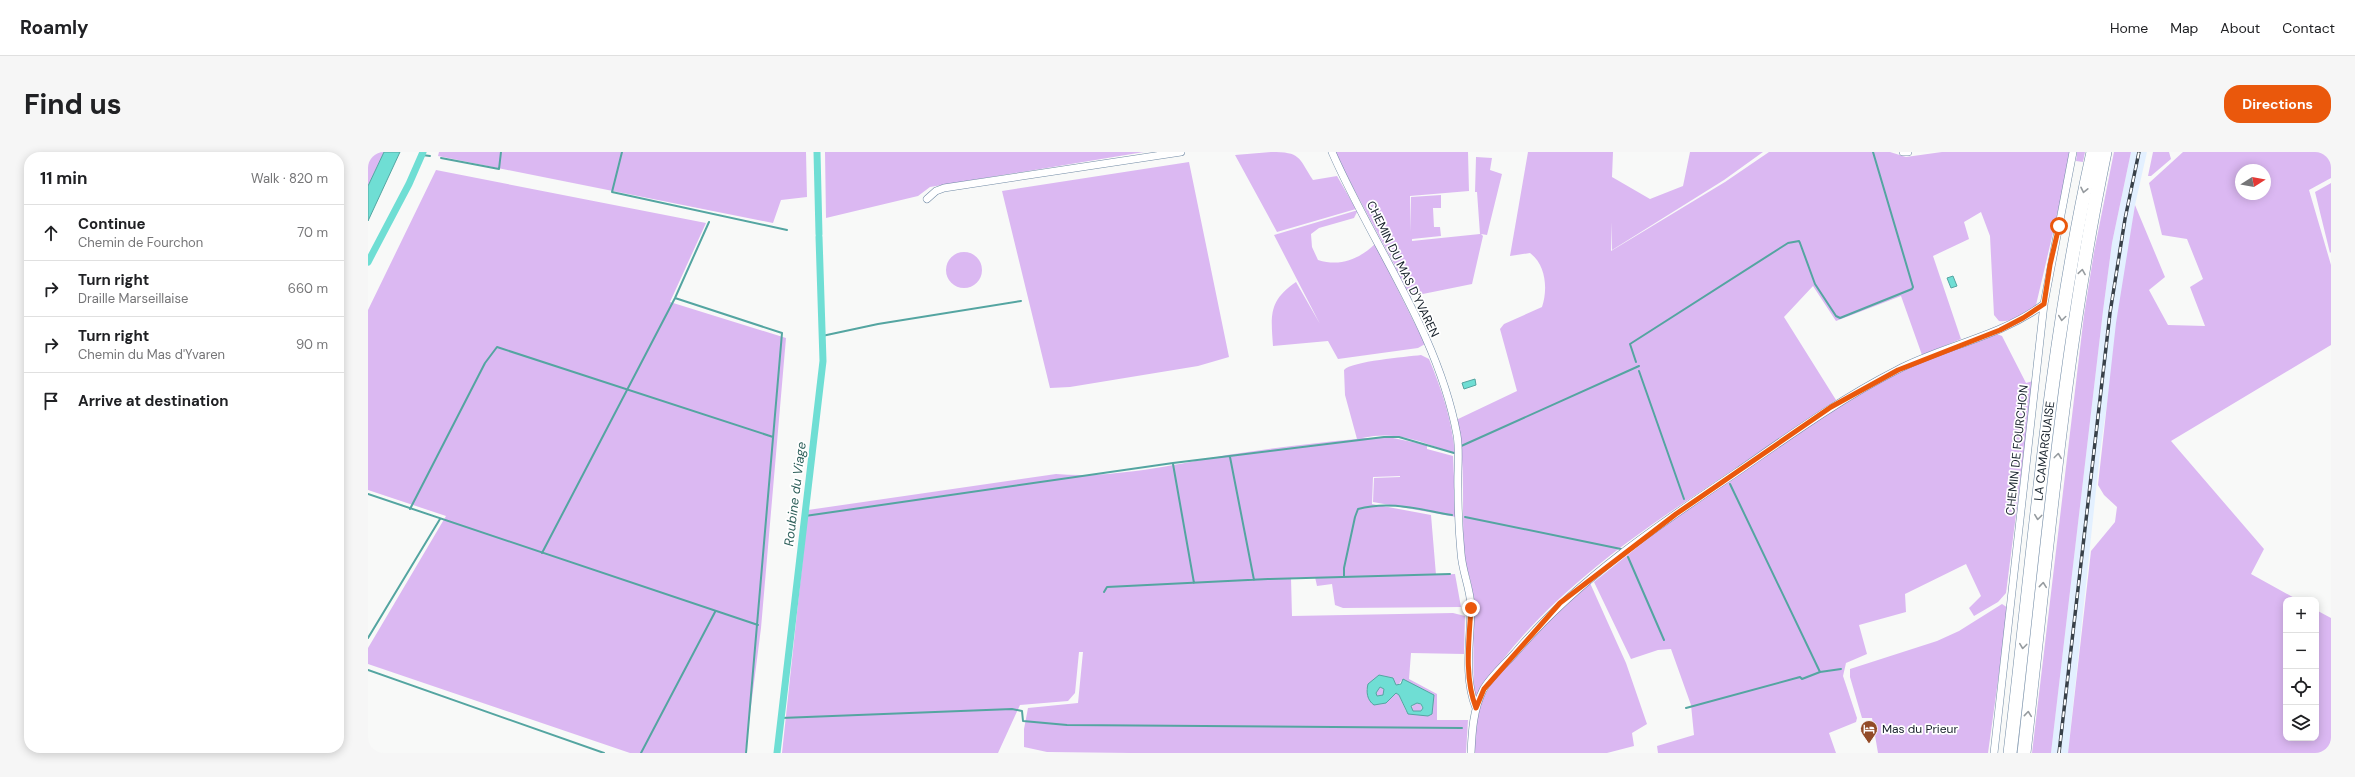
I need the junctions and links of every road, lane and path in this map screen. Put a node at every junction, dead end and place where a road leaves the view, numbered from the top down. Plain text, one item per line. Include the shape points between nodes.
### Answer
1 (1181, 152) edge
2 (1332, 152) edge
3 (1903, 152) edge
4 (1908, 152) edge
5 (2073, 152) edge
6 (2093, 152) edge
7 (2105, 152) edge
8 (927, 200) dead end
9 (2044, 304) junction
10 (1476, 708) junction
11 (1471, 753) edge
12 (1994, 753) edge
13 (2010, 753) edge
14 (2024, 753) edge

1 - 8 street via 944,188 936,191
2 - 10 street, CHEMIN DU MAS D'YVAREN via 1424,333 1446,393 1457,433 1461,555 1470,590 1468,658 1472,698
3 - 4 street
5 - 9 street, CHEMIN DE FOURCHON
6 -> 13 highway, LA CAMARGUAISE via 2073,245 2062,318
14 -> 7 highway, LA CAMARGUAISE via 2076,312 2089,227
9 - 10 street via 2000,330 1898,370 1838,404 1676,514 1560,603 1484,689
9 - 12 street, CHEMIN DE FOURCHON
10 - 11 street

